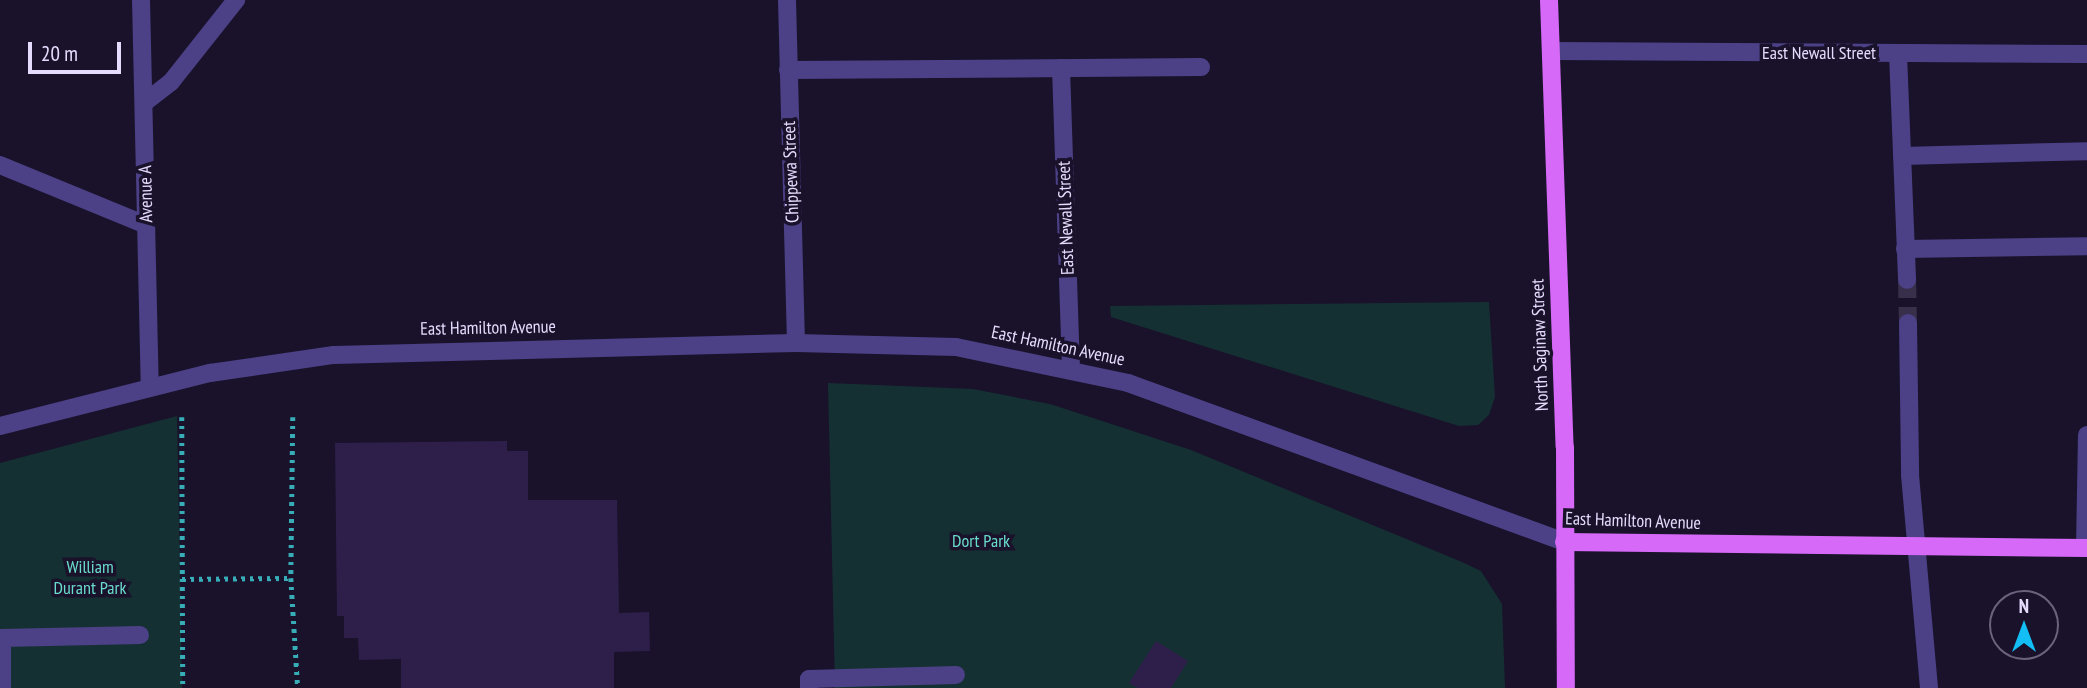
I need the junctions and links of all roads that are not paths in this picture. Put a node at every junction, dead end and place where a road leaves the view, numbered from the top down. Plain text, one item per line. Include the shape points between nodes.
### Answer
1 (141, 0) edge
2 (236, 0) edge
3 (787, 0) edge
4 (1549, 0) edge
5 (1551, 51) junction
6 (1898, 54) junction
7 (2087, 54) edge
8 (1201, 67) dead end
9 (1061, 68) junction
10 (788, 71) junction
11 (144, 103) junction
12 (2087, 151) edge
13 (1902, 156) junction
14 (0, 165) edge
15 (146, 225) junction
16 (2087, 246) edge
17 (1905, 249) junction
18 (1907, 280) tunnel mouth
19 (1909, 323) tunnel mouth
20 (796, 343) junction
21 (1071, 367) junction
22 (150, 388) junction
23 (0, 426) edge
24 (2087, 435) edge
25 (1564, 542) junction
26 (1919, 547) junction
27 (2086, 548) edge
28 (140, 635) dead end
29 (956, 675) dead end
30 (2, 688) edge
31 (809, 688) edge
32 (1566, 688) edge
33 (1929, 688) edge

1 - 11 street, Avenue A
2 - 11 street via 171,82
3 - 10 street, Chippewa Street
4 - 5 main road, North Saginaw Street
5 - 6 street, East Newall Street
5 - 25 main road, North Saginaw Street
6 - 7 street, East Newall Street
6 - 13 street
8 - 9 street
9 - 10 street
9 - 21 street, East Newall Street
10 - 20 street, Chippewa Street
11 - 15 street, Avenue A
12 - 13 street
13 - 17 street
14 - 15 street
15 - 22 street, Avenue A
16 - 17 street
17 - 18 street
19 - 26 street via 1910,475
20 - 21 street, East Hamilton Avenue via 956,347
20 - 22 street, East Hamilton Avenue via 334,355 270,362
21 - 25 street, East Hamilton Avenue via 1200,406 1500,523
22 - 23 street, East Hamilton Avenue
24 - 27 street
25 - 26 main road, East Hamilton Avenue
25 - 32 main road, North Saginaw Street
26 - 27 main road, East Hamilton Avenue
26 - 33 street
28 - 30 street via 2,638
29 - 31 street via 809,679

